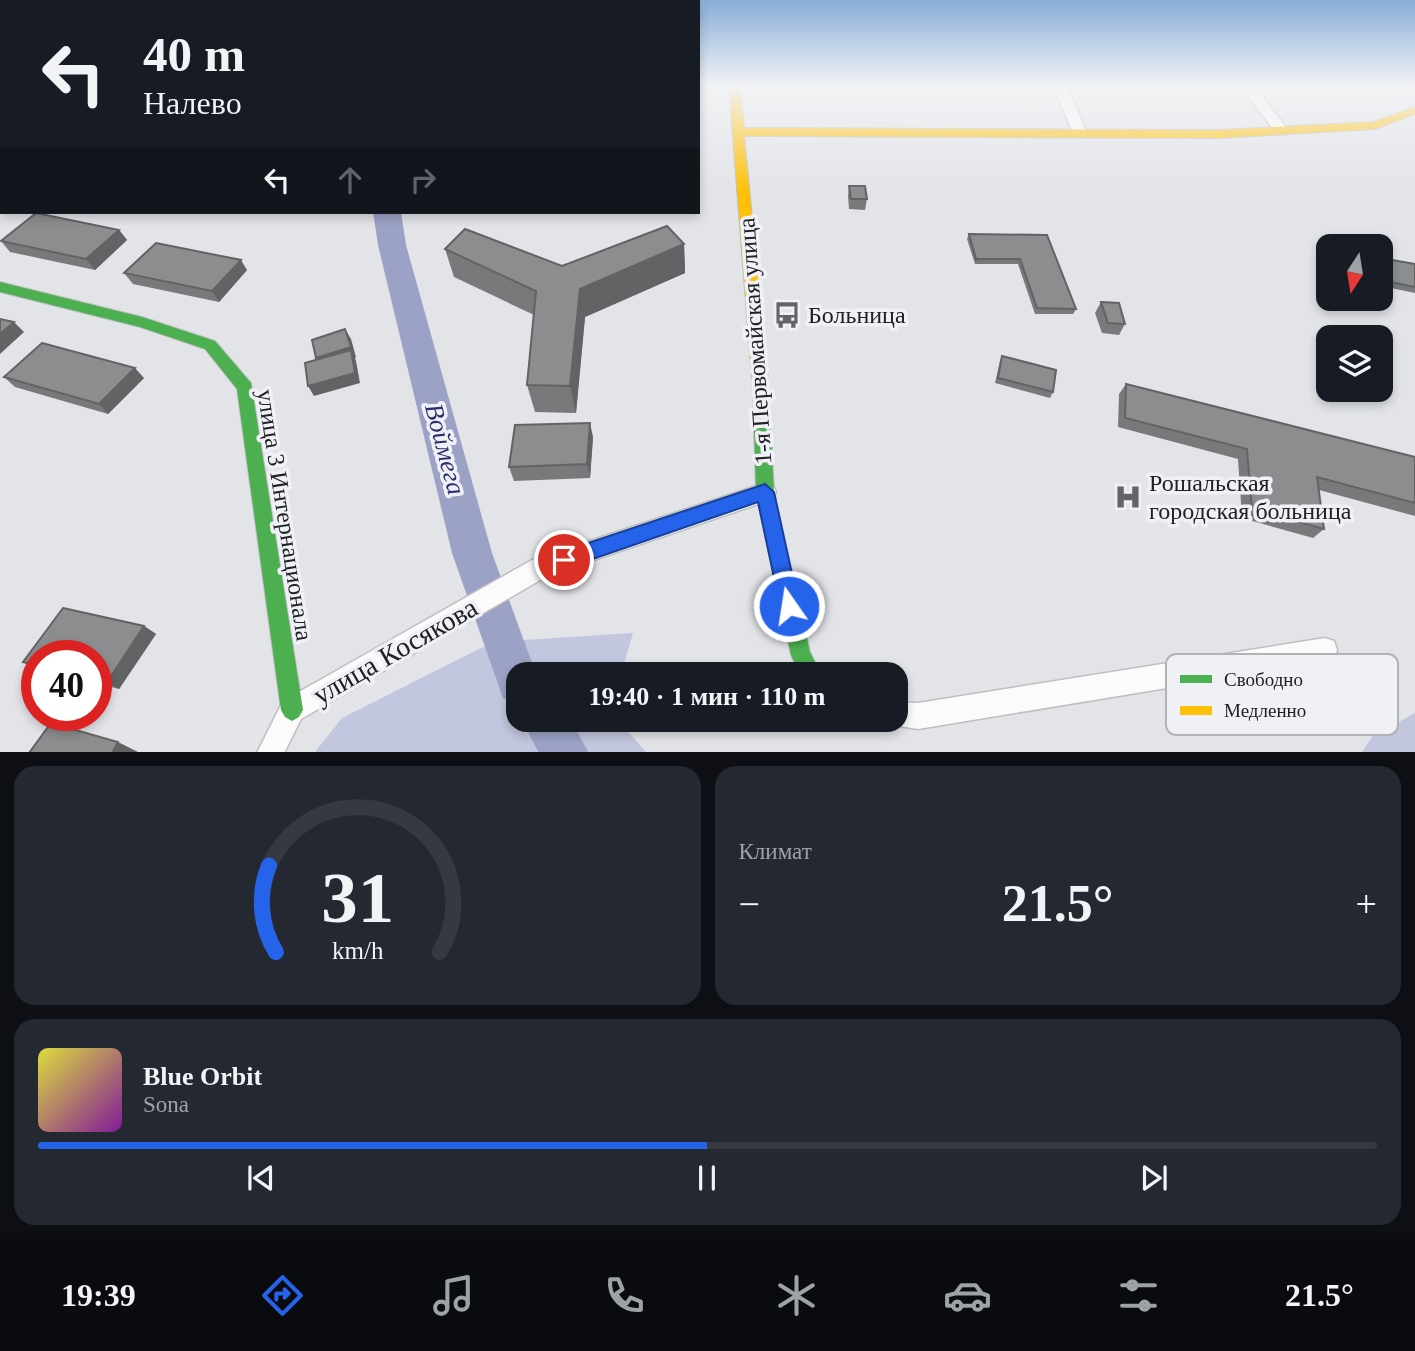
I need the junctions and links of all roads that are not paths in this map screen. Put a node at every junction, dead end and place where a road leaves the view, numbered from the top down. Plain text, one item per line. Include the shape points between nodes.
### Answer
1 (737, 121) edge
2 (1075, 121) edge
3 (1274, 121) edge
4 (1385, 121) edge
5 (1282, 131) junction
6 (738, 132) junction
7 (1080, 133) junction
8 (0, 287) edge
9 (765, 492) junction
10 (1325, 650) dead end
11 (1300, 654) edge
12 (805, 662) edge
13 (1166, 676) edge
14 (292, 710) junction
15 (908, 716) edge
16 (270, 752) edge

1 - 6 street, 1-я Первомайская улица
2 - 7 street
3 - 5 street
4 - 5 street
5 - 7 street
6 - 7 street
6 - 9 street, 1-я Первомайская улица via 759,358
8 - 14 street, улица 3 Интернационала via 142,321 210,345 245,387
9 - 12 street, 1-я Первомайская улица
9 - 14 street, улица Косякова via 540,568
10 - 11 street
13 - 15 street
14 - 16 street, улица Косякова

